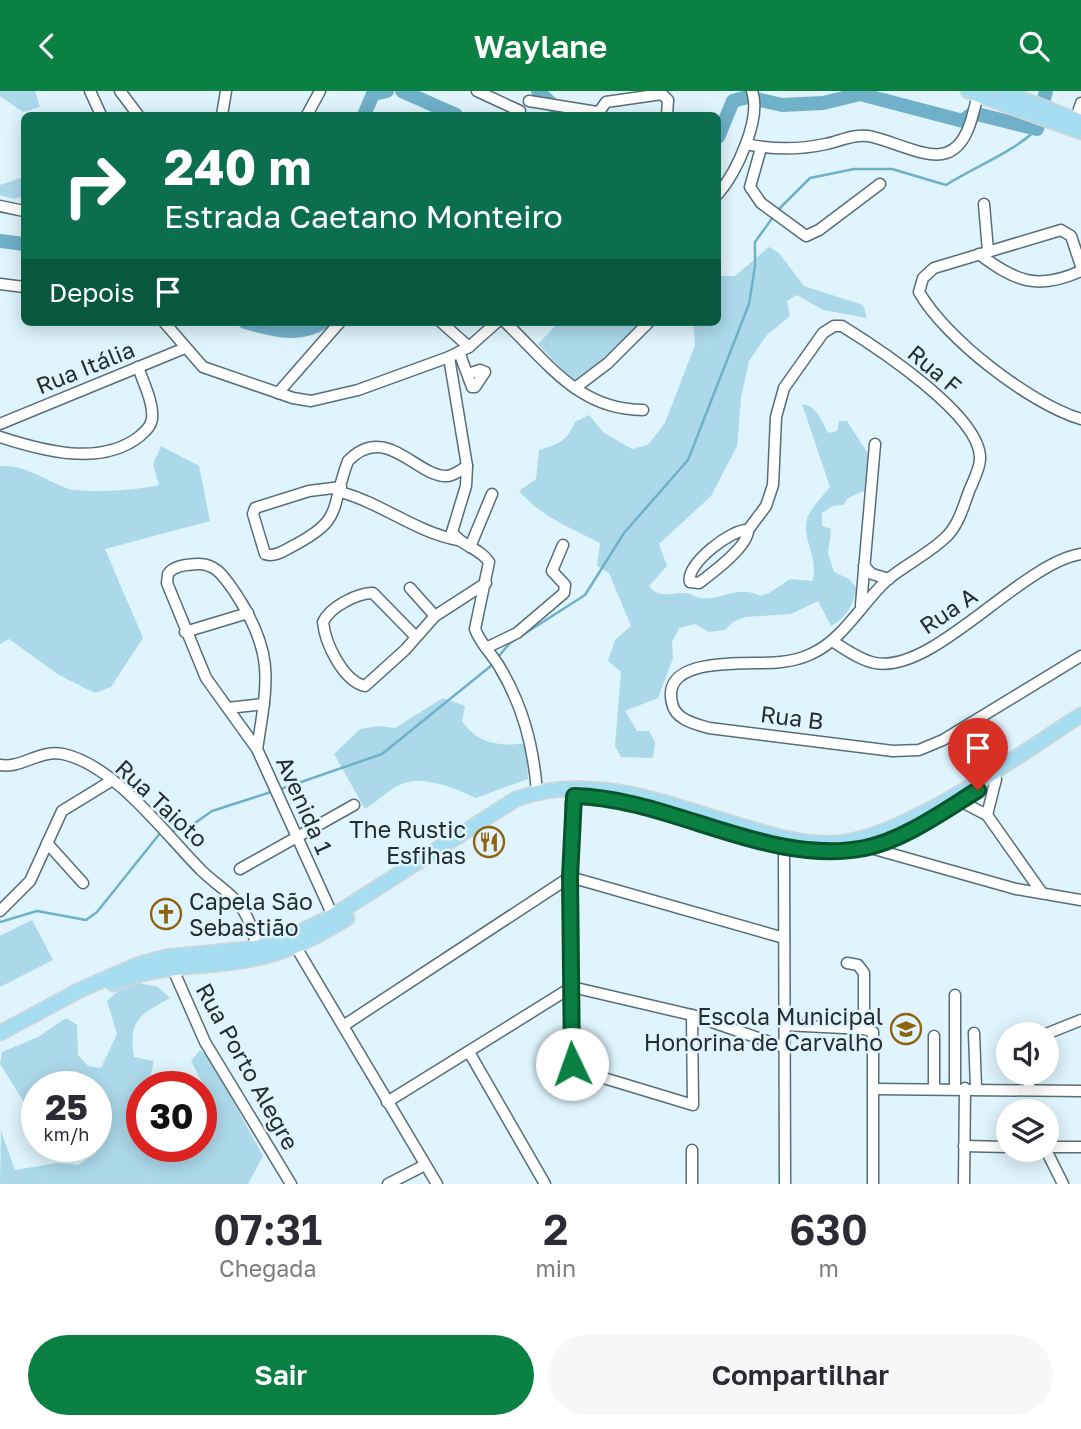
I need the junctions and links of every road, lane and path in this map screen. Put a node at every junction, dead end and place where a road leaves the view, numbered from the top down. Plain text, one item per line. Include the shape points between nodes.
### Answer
1 (90, 91) edge
2 (120, 91) edge
3 (226, 91) edge
4 (320, 91) edge
5 (477, 91) edge
6 (537, 91) edge
7 (752, 91) edge
8 (973, 93) edge
9 (1008, 97) edge
10 (529, 101) junction
11 (1081, 103) edge
12 (100, 112) edge
13 (136, 112) edge
14 (222, 112) edge
15 (309, 112) edge
16 (516, 112) edge
17 (519, 112) edge
18 (587, 112) edge
19 (598, 112) edge
20 (667, 112) edge
21 (1075, 124) edge
22 (746, 144) junction
23 (761, 148) junction
24 (880, 184) dead end
25 (721, 190) edge
26 (984, 204) dead end
27 (0, 206) edge
28 (21, 210) edge
29 (984, 252) junction
30 (1081, 269) edge
31 (0, 284) edge
32 (21, 287) edge
33 (167, 326) edge
34 (337, 326) edge
35 (444, 326) edge
36 (492, 326) edge
37 (510, 326) edge
38 (645, 326) edge
39 (186, 348) junction
40 (459, 352) junction
41 (138, 367) junction
42 (468, 374) dead end
43 (575, 388) junction
44 (278, 393) junction
45 (643, 410) dead end
46 (1081, 419) edge
47 (0, 425) edge
48 (0, 437) edge
49 (875, 444) dead end
50 (467, 466) junction
51 (340, 490) junction
52 (492, 494) dead end
53 (748, 530) junction
54 (458, 540) junction
55 (564, 545) dead end
56 (470, 547) junction
57 (1081, 554) edge
58 (864, 566) junction
59 (889, 579) junction
60 (486, 583) junction
61 (410, 588) dead end
62 (862, 605) junction
63 (248, 613) junction
64 (435, 616) junction
65 (185, 632) junction
66 (416, 637) junction
67 (832, 641) junction
68 (486, 648) junction
69 (1081, 656) edge
70 (264, 703) junction
71 (228, 708) junction
72 (1081, 715) edge
73 (1081, 725) edge
74 (257, 750) junction
75 (0, 765) edge
76 (996, 779) junction
77 (111, 781) junction
78 (537, 791) junction
79 (577, 792) junction
80 (960, 801) junction
81 (354, 805) dead end
82 (987, 815) junction
83 (297, 838) junction
84 (47, 843) junction
85 (784, 846) junction
86 (867, 847) junction
87 (240, 869) dead end
88 (570, 877) junction
89 (83, 883) dead end
90 (1042, 893) junction
91 (1081, 900) edge
92 (0, 911) edge
93 (333, 916) junction
94 (784, 937) junction
95 (293, 942) junction
96 (257, 947) junction
97 (847, 963) dead end
98 (172, 967) junction
99 (572, 987) junction
100 (955, 995) dead end
101 (692, 1016) junction
102 (1081, 1020) edge
103 (784, 1025) junction
104 (343, 1026) junction
105 (864, 1029) junction
106 (1059, 1029) edge
107 (0, 1033) edge
108 (974, 1033) dead end
109 (934, 1036) dead end
110 (0, 1042) edge
111 (783, 1047) junction
112 (469, 1052) junction
113 (934, 1088) junction
114 (966, 1088) junction
115 (1029, 1088) joint
116 (874, 1089) junction
117 (1081, 1091) edge
118 (387, 1102) junction
119 (964, 1146) junction
120 (996, 1147) edge
121 (1081, 1147) edge
122 (1059, 1148) edge
123 (692, 1150) dead end
124 (1053, 1162) edge
125 (425, 1165) junction
126 (291, 1184) edge
127 (388, 1184) edge
128 (437, 1184) edge
129 (545, 1184) edge
130 (692, 1184) edge
131 (785, 1184) edge
132 (873, 1184) edge
133 (964, 1184) edge
134 (1063, 1184) edge

1 - 12 street
2 - 13 street
3 - 14 street
4 - 15 street
5 - 16 street
6 - 10 street
7 - 22 street via 754,112
8 - 9 main road
8 - 23 street via 969,125 956,148 945,154 933,155 864,135 802,148
9 - 21 main road
10 - 17 street
10 - 18 street
11 - 21 street
19 - 20 street via 606,101 662,94 668,100
22 - 23 street
22 - 25 street
23 - 24 street via 750,187 769,210 802,234 812,235
26 - 29 street
27 - 28 street
29 - 30 street via 1015,279 1043,281
29 - 30 street via 1067,231
29 - 46 street via 934,268 923,278 919,292 964,346 1047,404
31 - 32 street
33 - 39 street
34 - 44 street
35 - 40 street
36 - 40 street
37 - 43 street
38 - 43 street
39 - 41 street, Rua Itália
39 - 44 street via 203,367
40 - 42 street
40 - 44 street via 326,398 311,401
40 - 50 street
41 - 47 street, Rua Itália
41 - 48 street via 152,420 147,429 118,449 85,454
43 - 45 street via 609,407
49 - 58 street
50 - 51 street via 442,476 402,455 367,447 348,461
50 - 54 street via 452,532
51 - 51 street via 309,491 255,508 265,554 282,552 327,526
51 - 54 street via 436,536
52 - 56 street
53 - 53 street, Rua F via 736,532 696,562 690,582 699,583 712,573 748,539
53 - 59 street, Rua F via 766,506 774,485 776,417 784,388 823,333 842,326 905,370 963,420 976,439 980,459 962,512 949,534
54 - 56 street
55 - 68 street via 552,571 565,585 564,593 517,633
56 - 60 street via 489,562
57 - 67 street, Rua A via 1043,572 927,650 900,661 876,663
58 - 59 street
58 - 62 street
59 - 62 street, Rua F
60 - 64 street
60 - 68 street via 475,629
61 - 64 street
62 - 67 street, Rua F
63 - 65 street
63 - 65 street, Avenida 1 via 211,566 174,568 167,583
63 - 70 street, Avenida 1 via 265,652
64 - 66 street
65 - 71 street, Avenida 1 via 206,678
66 - 66 street via 381,674 362,686 338,661 323,622 329,613 373,593
67 - 69 street, Rua B via 811,654 782,662 700,666 684,672 672,693 674,711 709,728 893,751 919,750
68 - 78 street via 525,720 534,752
70 - 71 street
70 - 74 street, Avenida 1
71 - 74 street, Avenida 1
72 - 79 main road via 892,828 839,843 796,841 618,791
73 - 76 main road
74 - 83 street, Avenida 1
75 - 77 street, Rua Taioto via 65,754
76 - 80 main road
76 - 82 street
77 - 84 street via 62,811
77 - 96 street, Rua Taioto via 238,903
78 - 79 main road
78 - 93 main road via 516,799
79 - 85 main road
79 - 88 street
79 - 95 main road via 521,806
80 - 82 street
80 - 86 main road
81 - 83 street
82 - 90 street
83 - 87 street
83 - 93 street, Avenida 1
84 - 89 street
84 - 92 street via 25,888
85 - 86 main road via 836,852
85 - 94 street
86 - 90 street
88 - 94 street
88 - 99 street
88 - 104 street
90 - 91 street
93 - 95 main road
94 - 103 street
95 - 96 main road
95 - 98 main road via 243,961
95 - 104 street
96 - 107 main road via 174,955 137,965
97 - 105 street via 858,965 864,973
98 - 110 main road via 117,982
98 - 126 street, Rua Porto Alegre via 205,1042
99 - 101 street
99 - 101 street via 572,1064 578,1072 693,1105
99 - 112 street
100 - 114 street
101 - 111 street
102 - 106 street
103 - 105 street
103 - 111 street
104 - 118 street
105 - 116 street via 874,1036
108 - 114 street
109 - 113 street
111 - 131 street
112 - 118 street
112 - 129 street
113 - 114 street
113 - 116 street
114 - 115 street
114 - 119 street
115 - 117 street
116 - 132 street
118 - 125 street
119 - 120 street
119 - 133 street
121 - 122 street
123 - 130 street
124 - 134 street
125 - 127 street
125 - 128 street

